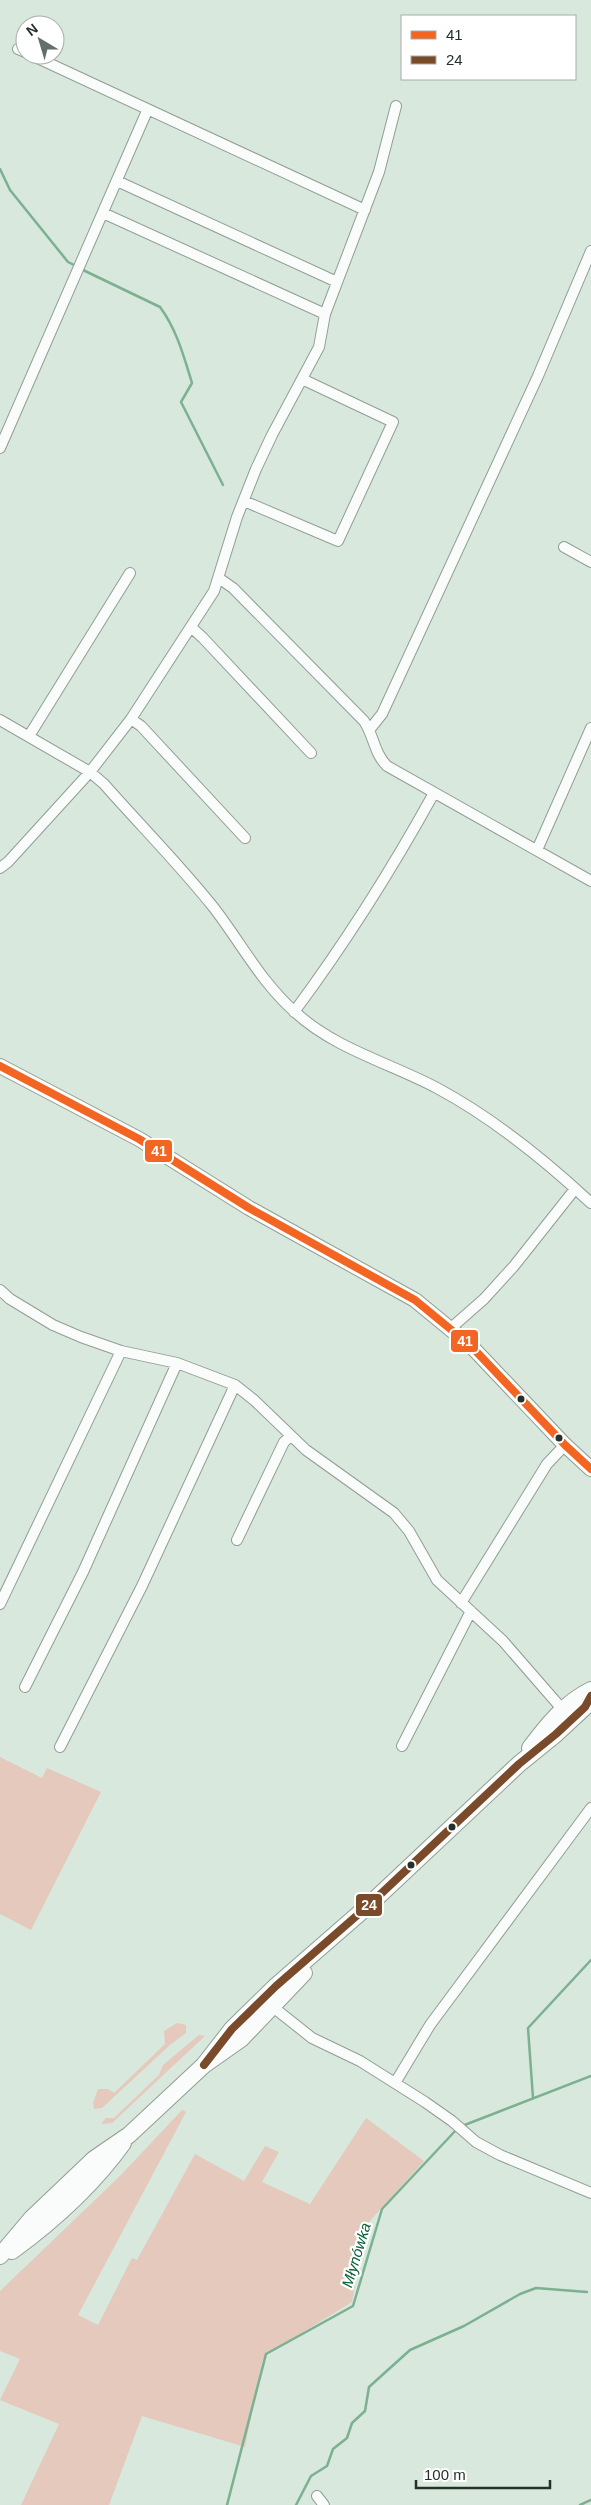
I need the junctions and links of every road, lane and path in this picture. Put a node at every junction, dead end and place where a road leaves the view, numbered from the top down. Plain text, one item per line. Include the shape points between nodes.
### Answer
1 (52, 65) edge
2 (396, 106) dead end
3 (147, 111) junction
4 (117, 180) junction
5 (365, 210) junction
6 (103, 213) junction
7 (591, 252) edge
8 (337, 282) junction
9 (325, 314) junction
10 (302, 379) junction
11 (0, 448) edge
12 (244, 501) junction
13 (564, 548) dead end
14 (591, 562) edge
15 (130, 573) dead end
16 (220, 579) junction
17 (191, 627) junction
18 (131, 719) junction
19 (0, 720) edge
20 (591, 728) edge
21 (370, 729) junction
22 (28, 736) junction
23 (311, 752) dead end
24 (90, 772) junction
25 (434, 793) junction
26 (245, 838) dead end
27 (536, 850) junction
28 (0, 868) edge
29 (591, 881) edge
30 (294, 1012) junction
31 (0, 1066) edge
32 (575, 1189) junction
33 (591, 1203) edge
34 (0, 1290) edge
35 (451, 1328) junction
36 (121, 1351) junction
37 (177, 1363) junction
38 (235, 1385) junction
39 (291, 1436) junction
40 (565, 1445) junction
41 (591, 1468) edge
42 (237, 1540) dead end
43 (461, 1603) junction
44 (0, 1604) edge
45 (471, 1611) junction
46 (25, 1687) dead end
47 (591, 1690) edge
48 (591, 1696) edge
49 (563, 1710) junction
50 (581, 1710) junction
51 (556, 1734) junction
52 (402, 1746) dead end
53 (60, 1747) dead end
54 (519, 1764) junction
55 (591, 1808) edge
56 (336, 1935) junction
57 (273, 2007) junction
58 (204, 2065) junction
59 (395, 2082) junction
60 (591, 2193) edge
61 (0, 2258) edge
62 (317, 2496) dead end
63 (324, 2505) edge

1 - 3 street
2 - 5 street via 379,172
3 - 4 street
3 - 5 street
4 - 6 street
4 - 8 street
5 - 8 street
6 - 9 street
6 - 11 street
7 - 21 street via 538,376 382,714
8 - 9 street
9 - 10 street via 319,347
10 - 12 street via 272,435
10 - 12 street via 393,422 338,541
12 - 16 street via 228,544
13 - 14 street
15 - 22 street
16 - 17 street
16 - 21 street via 234,588
17 - 18 street
17 - 23 street
18 - 24 street
18 - 26 street
19 - 22 street
20 - 27 street
21 - 25 street via 374,749 387,766
22 - 24 street
24 - 28 street
24 - 30 street via 206,898 248,960
25 - 27 street
25 - 30 street via 395,862 327,969
27 - 29 street
30 - 32 street via 356,1052 415,1076 456,1098 510,1136
31 - 35 street via 139,1139 252,1209 398,1289
32 - 33 street
32 - 35 street via 514,1266
34 - 36 street via 53,1325
35 - 40 street
36 - 37 street
36 - 44 street
37 - 38 street
37 - 46 street via 83,1572
38 - 39 street
38 - 53 street via 142,1586
39 - 42 street via 284,1442
39 - 43 street via 394,1513 409,1531 437,1580
40 - 41 street
40 - 43 street via 547,1464
43 - 45 street
45 - 49 street via 511,1648
45 - 52 street
47 - 49 main road
48 - 50 main road
49 - 50 street
49 - 51 street
49 - 54 main road via 545,1727
50 - 51 main road
51 - 54 main road
54 - 56 main road
55 - 59 street via 430,2026
56 - 57 main road
56 - 58 main road via 232,2029
57 - 58 main road via 241,2039
57 - 59 street via 308,2034
58 - 61 main road via 128,2135 80,2171 32,2218
59 - 60 street via 452,2121 476,2142
62 - 63 street

